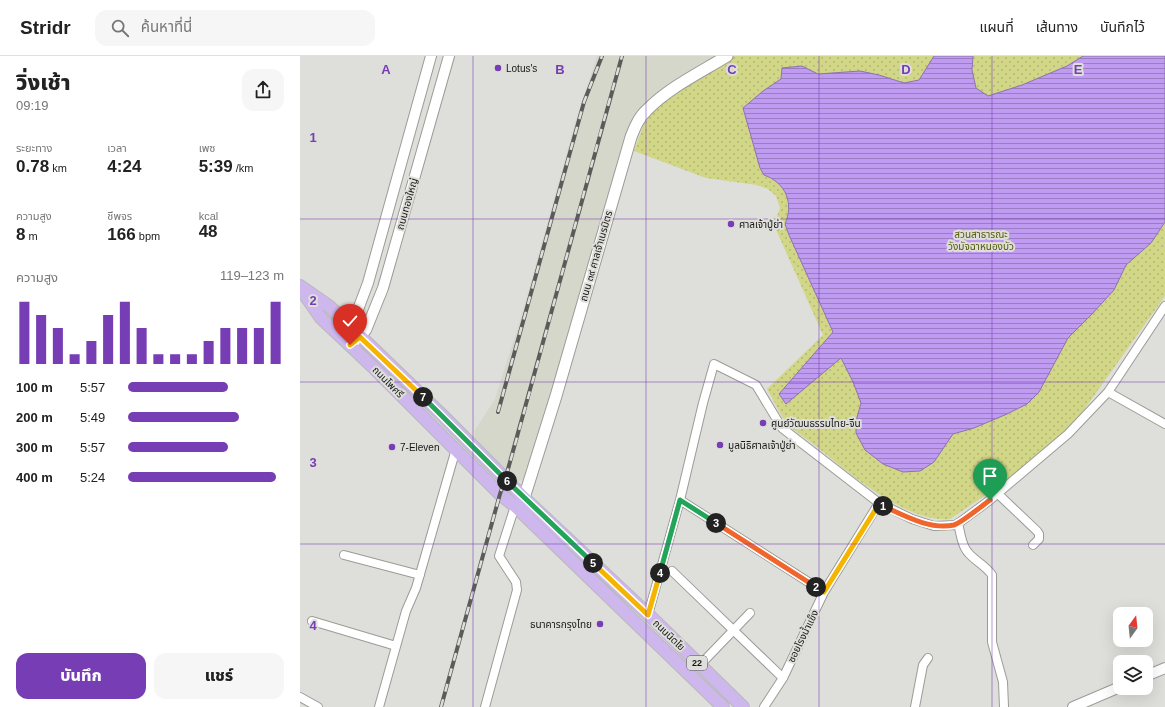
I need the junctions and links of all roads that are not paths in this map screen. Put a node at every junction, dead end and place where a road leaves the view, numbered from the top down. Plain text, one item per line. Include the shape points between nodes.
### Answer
1 (431, 56) edge
2 (449, 56) edge
3 (727, 56) edge
4 (368, 283) junction
5 (300, 287) edge
6 (383, 288) junction
7 (1165, 306) edge
8 (321, 318) junction
9 (351, 328) junction
10 (360, 337) junction
11 (346, 341) junction
12 (375, 369) junction
13 (1108, 392) junction
14 (1165, 424) edge
15 (456, 449) junction
16 (997, 493) junction
17 (680, 500) junction
18 (519, 502) junction
19 (879, 504) junction
20 (958, 523) junction
21 (1033, 545) dead end
22 (344, 555) dead end
23 (672, 571) dead end
24 (420, 575) junction
25 (824, 592) junction
26 (750, 613) dead end
27 (650, 616) junction
28 (312, 621) dead end
29 (733, 630) junction
30 (396, 646) junction
31 (928, 658) dead end
32 (700, 665) junction
33 (1165, 668) edge
34 (1153, 673) edge
35 (783, 678) junction
36 (1113, 690) edge
37 (300, 697) edge
38 (318, 707) edge
39 (379, 707) edge
40 (485, 707) edge
41 (723, 707) edge
42 (743, 707) edge
43 (764, 707) edge
44 (914, 707) edge
45 (1004, 707) edge
46 (1073, 707) edge

1 - 4 street, ถนนทองใหญ่
2 - 6 street, ถนนทองใหญ่
3 - 18 main road, ถนน ๓๙ ศาลเจ้าเนรมิตร via 664,95 646,110 635,127 556,396
4 - 6 street
4 - 9 street, ถนนทองใหญ่
5 - 8 main road, ถนนโพศรี
5 - 9 main road, ถนนโพศรี via 330,307
6 - 10 street, ถนนทองใหญ่ via 366,330
7 - 13 street
8 - 11 main road, ถนนโพศรี
8 - 12 main road via 325,326 352,352
9 - 10 main road, ถนนโพศรี
9 - 11 street, ถนนทองใหญ่
10 - 11 street, ถนนทองใหญ่
10 - 18 main road, ถนนโพศรี via 436,409
11 - 12 main road, ถนนโพศรี
12 - 15 main road, ถนนโพศรี
13 - 14 street
13 - 16 street via 1068,434
15 - 18 main road, ถนนโพศรี via 500,494
15 - 24 street
16 - 20 street
16 - 21 street via 1037,531 1039,539
17 - 19 street via 714,364 756,385 782,428
17 - 25 street
17 - 27 street
18 - 27 main road, ถนนนิตโย
18 - 40 street via 499,556 516,582 517,590
18 - 41 main road, ถนนนิตโย / 22
19 - 20 street via 934,526
19 - 25 street, ซอยโรงน้ำแข็ง
20 - 45 street via 965,548 992,575 992,642 1003,682
22 - 24 street
23 - 29 street
24 - 30 street
25 - 35 street, ซอยโรงน้ำแข็ง
26 - 29 street
27 - 32 main road, ถนนนิตโย / 22
28 - 30 street
29 - 32 street
29 - 35 street
30 - 39 street
31 - 44 street
32 - 42 main road, ถนนนิตโย / 22
33 - 34 street
35 - 43 street, ซอยโรงน้ำแข็ง
36 - 46 street
37 - 38 street

